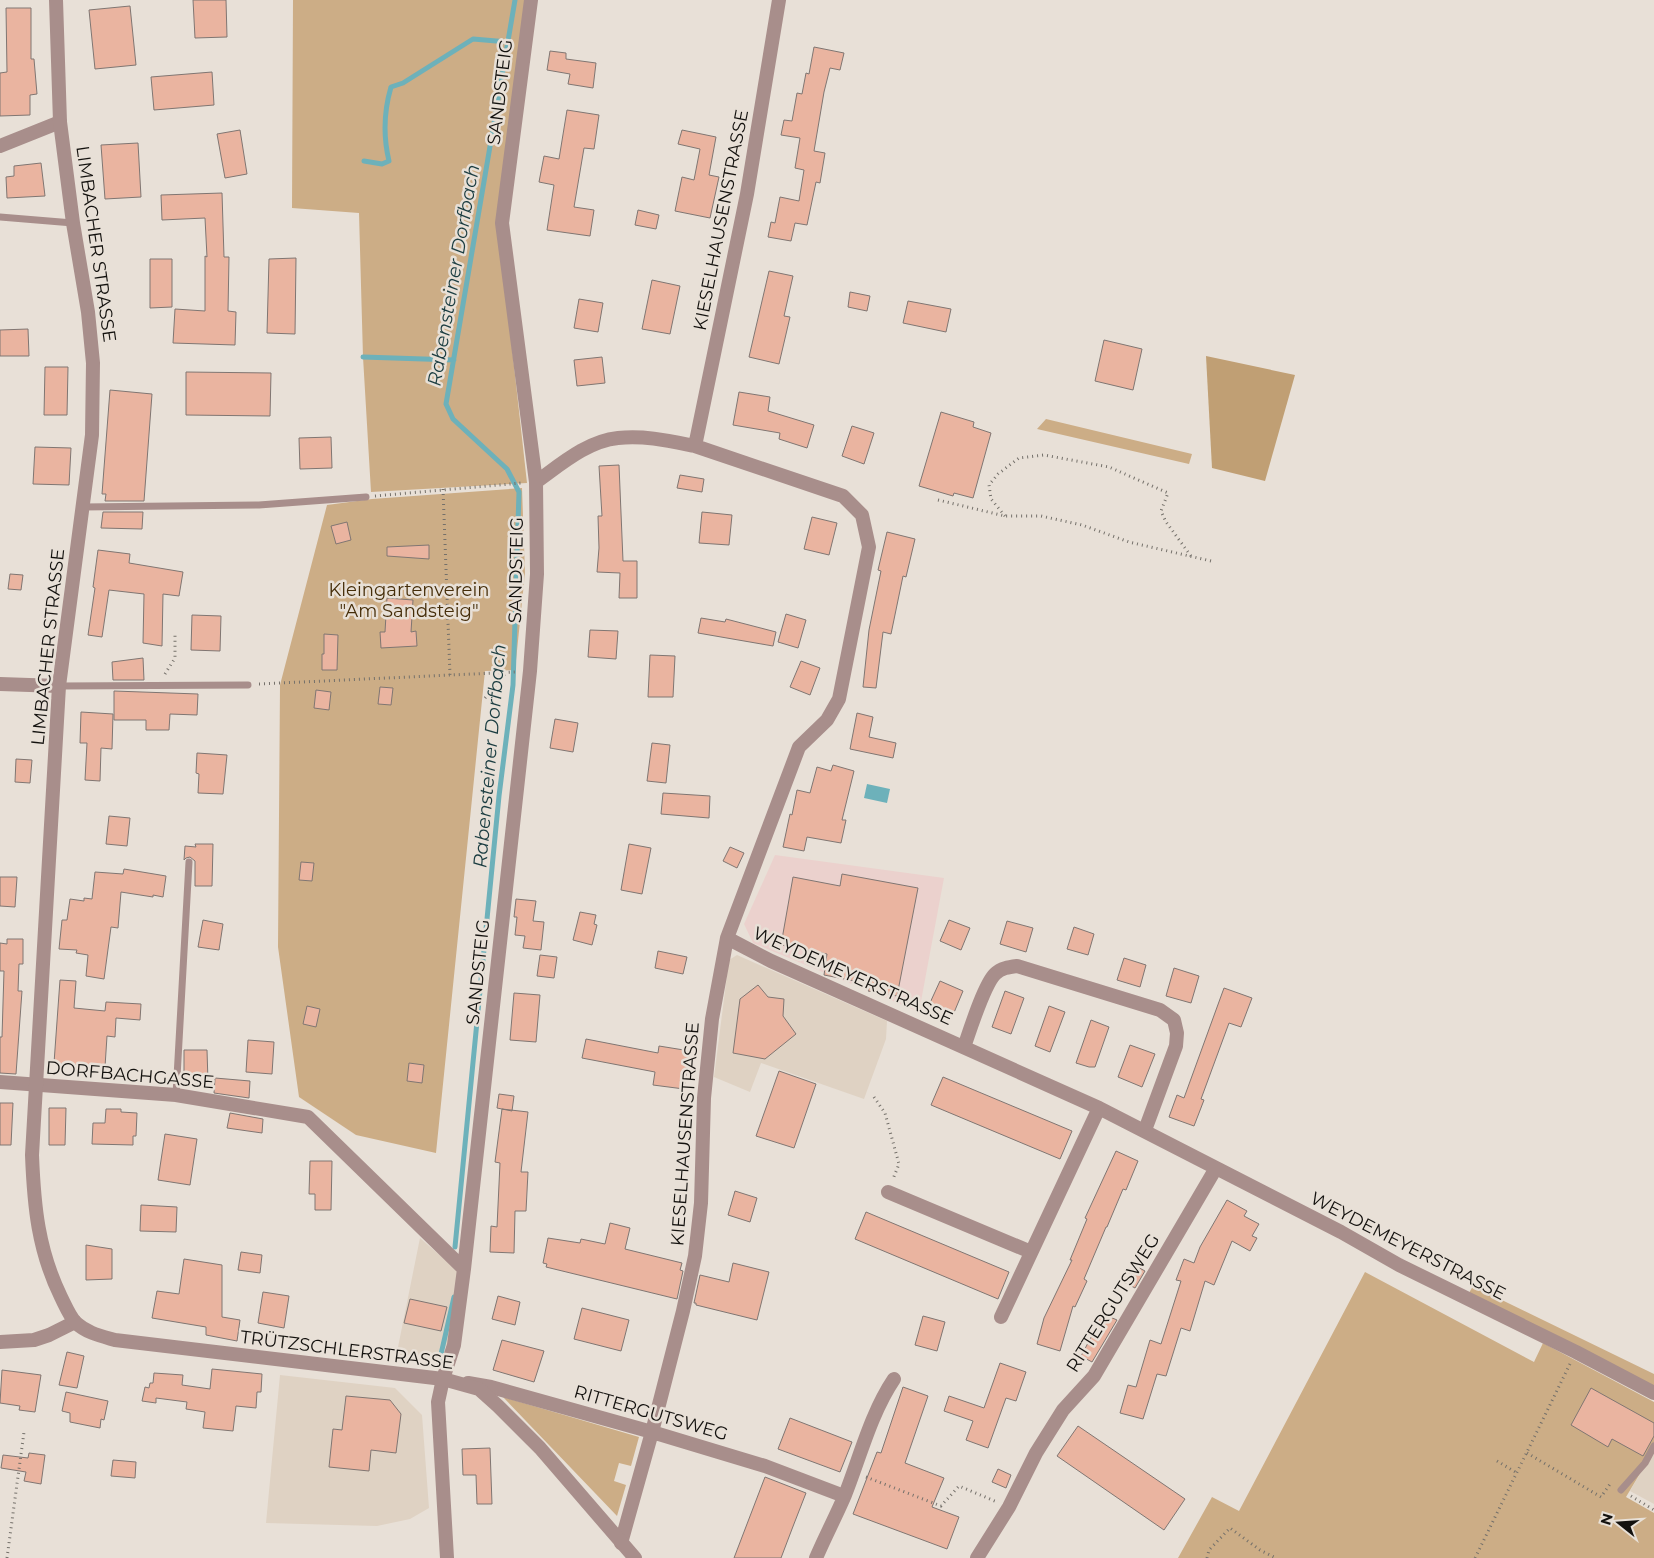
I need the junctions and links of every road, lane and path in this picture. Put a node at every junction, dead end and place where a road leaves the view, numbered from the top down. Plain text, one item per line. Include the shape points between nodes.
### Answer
1 (56, 0) edge
2 (531, 0) edge
3 (779, 0) edge
4 (60, 122) junction
5 (0, 146) edge
6 (0, 217) edge
7 (73, 223) junction
8 (695, 446) junction
9 (531, 482) junction
10 (443, 489) junction
11 (366, 497) joint
12 (938, 500) dead end
13 (83, 507) junction
14 (1005, 516) junction
15 (1191, 556) junction
16 (1212, 561) dead end
17 (175, 632) dead end
18 (506, 672) junction
19 (517, 672) dead end
20 (450, 675) junction
21 (0, 684) edge
22 (248, 685) joint
23 (59, 686) junction
24 (158, 686) junction
25 (485, 698) dead end
26 (189, 862) dead end
27 (726, 938) junction
28 (964, 1047) junction
29 (0, 1082) edge
30 (36, 1086) junction
31 (176, 1095) junction
32 (874, 1097) dead end
33 (1099, 1108) junction
34 (1145, 1130) junction
35 (1216, 1168) junction
36 (888, 1192) joint
37 (1031, 1252) junction
38 (464, 1269) junction
39 (1001, 1317) dead end
40 (76, 1322) junction
41 (0, 1342) edge
42 (1576, 1352) junction
43 (443, 1379) junction
44 (894, 1379) dead end
45 (1654, 1393) edge
46 (24, 1432) dead end
47 (652, 1432) junction
48 (1654, 1446) edge
49 (1527, 1453) junction
50 (1497, 1461) dead end
51 (853, 1472) junction
52 (1517, 1473) junction
53 (1621, 1490) dead end
54 (844, 1496) junction
55 (1601, 1497) dead end
56 (1009, 1507) junction
57 (621, 1543) junction
58 (7, 1558) edge
59 (447, 1558) edge
60 (635, 1558) edge
61 (816, 1558) edge
62 (977, 1558) edge
63 (1208, 1558) edge
64 (1276, 1558) edge
65 (1475, 1558) edge

1 - 4 street, LIMBACHER STRASSE
2 - 9 street, SANDSTEIG via 502,223
3 - 8 street, KIESELHAUSENSTRASSE via 747,194
4 - 5 street
4 - 7 street, LIMBACHER STRASSE
6 - 7 lane
7 - 13 street, LIMBACHER STRASSE via 93,363 92,435
8 - 9 street, KIESELHAUSENSTRASSE via 655,438 617,438 581,451
8 - 27 street, KIESELHAUSENSTRASSE via 843,496 862,516 869,547 839,699 826,720 798,747
9 - 10 path
9 - 38 street, SANDSTEIG via 537,574 530,671
10 - 11 path
10 - 20 path
11 - 13 lane via 259,505
12 - 14 path
13 - 23 street, LIMBACHER STRASSE
14 - 15 path via 1041,516 1074,523 1129,542
14 - 15 path via 991,499 989,485 1019,458 1044,455 1109,467 1168,493 1162,511 1166,522
15 - 16 path
17 - 24 path via 175,658
18 - 19 path
18 - 20 path
18 - 25 path
20 - 22 path
21 - 23 street
22 - 24 lane
23 - 24 lane
23 - 30 street, LIMBACHER STRASSE
26 - 31 lane
27 - 28 street, WEYDEMEYERSTRASSE via 771,962
27 - 47 street, KIESELHAUSENSTRASSE via 712,1019 704,1098 701,1203 694,1256
28 - 33 street, WEYDEMEYERSTRASSE
28 - 34 street, WEYDEMEYERSTRASSE via 987,988 995,975 1006,967 1017,966 1160,1010 1174,1020 1176,1046
29 - 30 street, DORFBACHGASSE
30 - 31 street, DORFBACHGASSE
30 - 40 street, LIMBACHER STRASSE via 32,1155 39,1232 52,1279
31 - 38 street, DORFBACHGASSE via 308,1117
32 - 36 path via 885,1113 899,1164
33 - 34 street, WEYDEMEYERSTRASSE
33 - 37 street
34 - 35 street, WEYDEMEYERSTRASSE
35 - 42 street, WEYDEMEYERSTRASSE via 1399,1265
35 - 56 street, RITTERGUTSWEG via 1094,1376 1049,1431
36 - 37 street
37 - 39 street
38 - 43 street, SANDSTEIG via 454,1345
40 - 41 street via 34,1340
40 - 43 street, TRÜTZSCHLERSTRASSE via 91,1333 115,1340
42 - 45 street, WEYDEMEYERSTRASSE
42 - 49 path
43 - 47 street, RITTERGUTSWEG via 491,1387
43 - 57 street, TRÜTZSCHLERSTRASSE via 479,1389 498,1406 540,1448
43 - 59 street, SANDSTEIG via 438,1402
44 - 51 street
46 - 58 path
47 - 54 street, RITTERGUTSWEG via 765,1466
47 - 57 street, KIESELHAUSENSTRASSE
48 - 53 lane via 1645,1463
49 - 52 path
49 - 55 path
50 - 52 path
51 - 54 street
51 - 56 path via 941,1506 958,1486
52 - 65 path
54 - 61 street
56 - 62 street, RITTERGUTSWEG
57 - 60 street, TRÜTZSCHLERSTRASSE
63 - 64 path via 1209,1550 1230,1528

